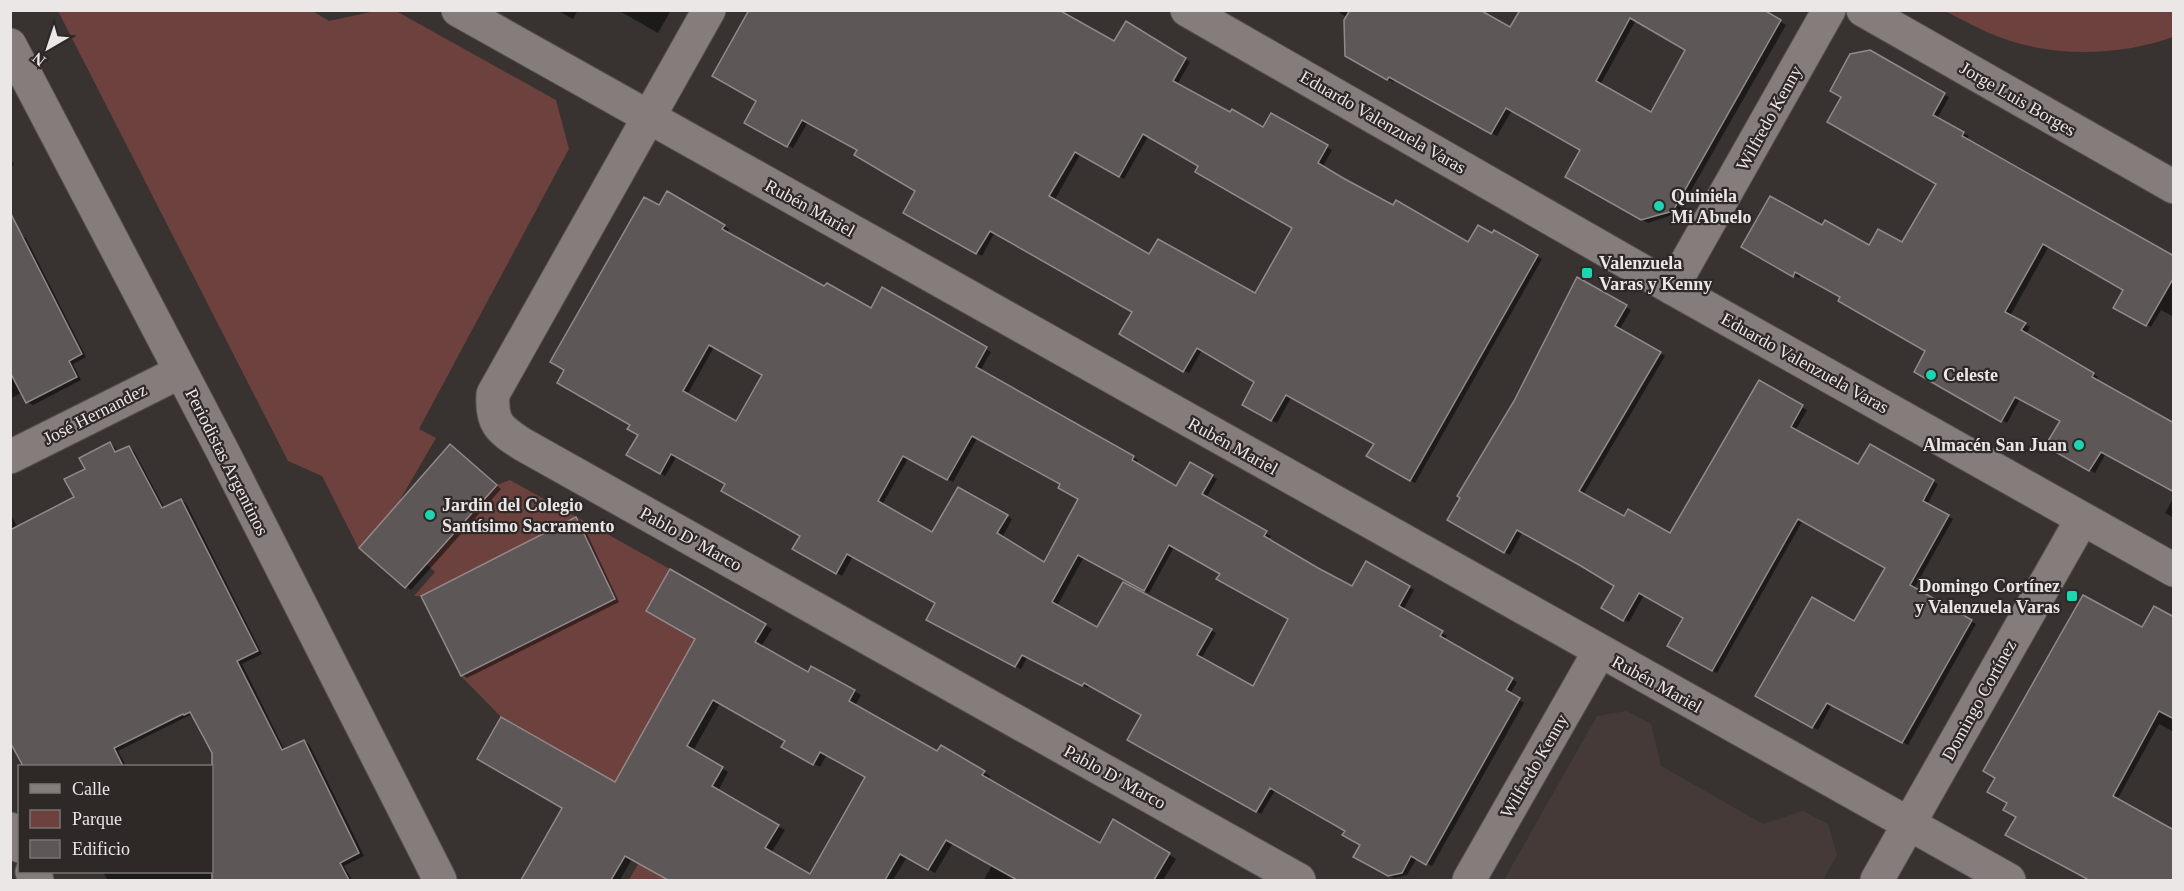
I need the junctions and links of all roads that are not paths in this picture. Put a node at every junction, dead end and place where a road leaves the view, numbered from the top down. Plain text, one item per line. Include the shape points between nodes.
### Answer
1 (458, 10) edge
2 (709, 10) edge
3 (1187, 10) edge
4 (1829, 10) edge
5 (1863, 10) edge
6 (10, 45) edge
7 (649, 117) junction
8 (2174, 187) edge
9 (1672, 288) junction
10 (180, 372) junction
11 (10, 457) edge
12 (2082, 519) junction
13 (2174, 570) edge
14 (1599, 652) junction
15 (1910, 823) junction
16 (10, 829) edge
17 (18, 843) edge
18 (440, 880) edge
19 (1299, 880) edge
20 (1468, 880) edge
21 (1877, 880) edge
22 (2009, 880) edge

1 - 7 street, Rubén Mariel
2 - 7 street, Pablo D' Marco
3 - 9 street, Eduardo Valenzuela Varas
4 - 9 street, Wilfredo Kenny
5 - 8 street, Jorge Luis Borges
6 - 10 street, Periodistas Argentinos
7 - 14 street, Rubén Mariel
7 - 19 street, Pablo D' Marco via 493,394 496,423 522,444
9 - 12 street, Eduardo Valenzuela Varas
10 - 11 street, José Hernandez
10 - 18 street, Periodistas Argentinos
12 - 13 street, Eduardo Valenzuela Varas
12 - 15 street, Domingo Cortínez
14 - 15 street, Rubén Mariel
14 - 20 street, Wilfredo Kenny
15 - 21 street, Domingo Cortínez
15 - 22 street, Rubén Mariel
16 - 17 street

